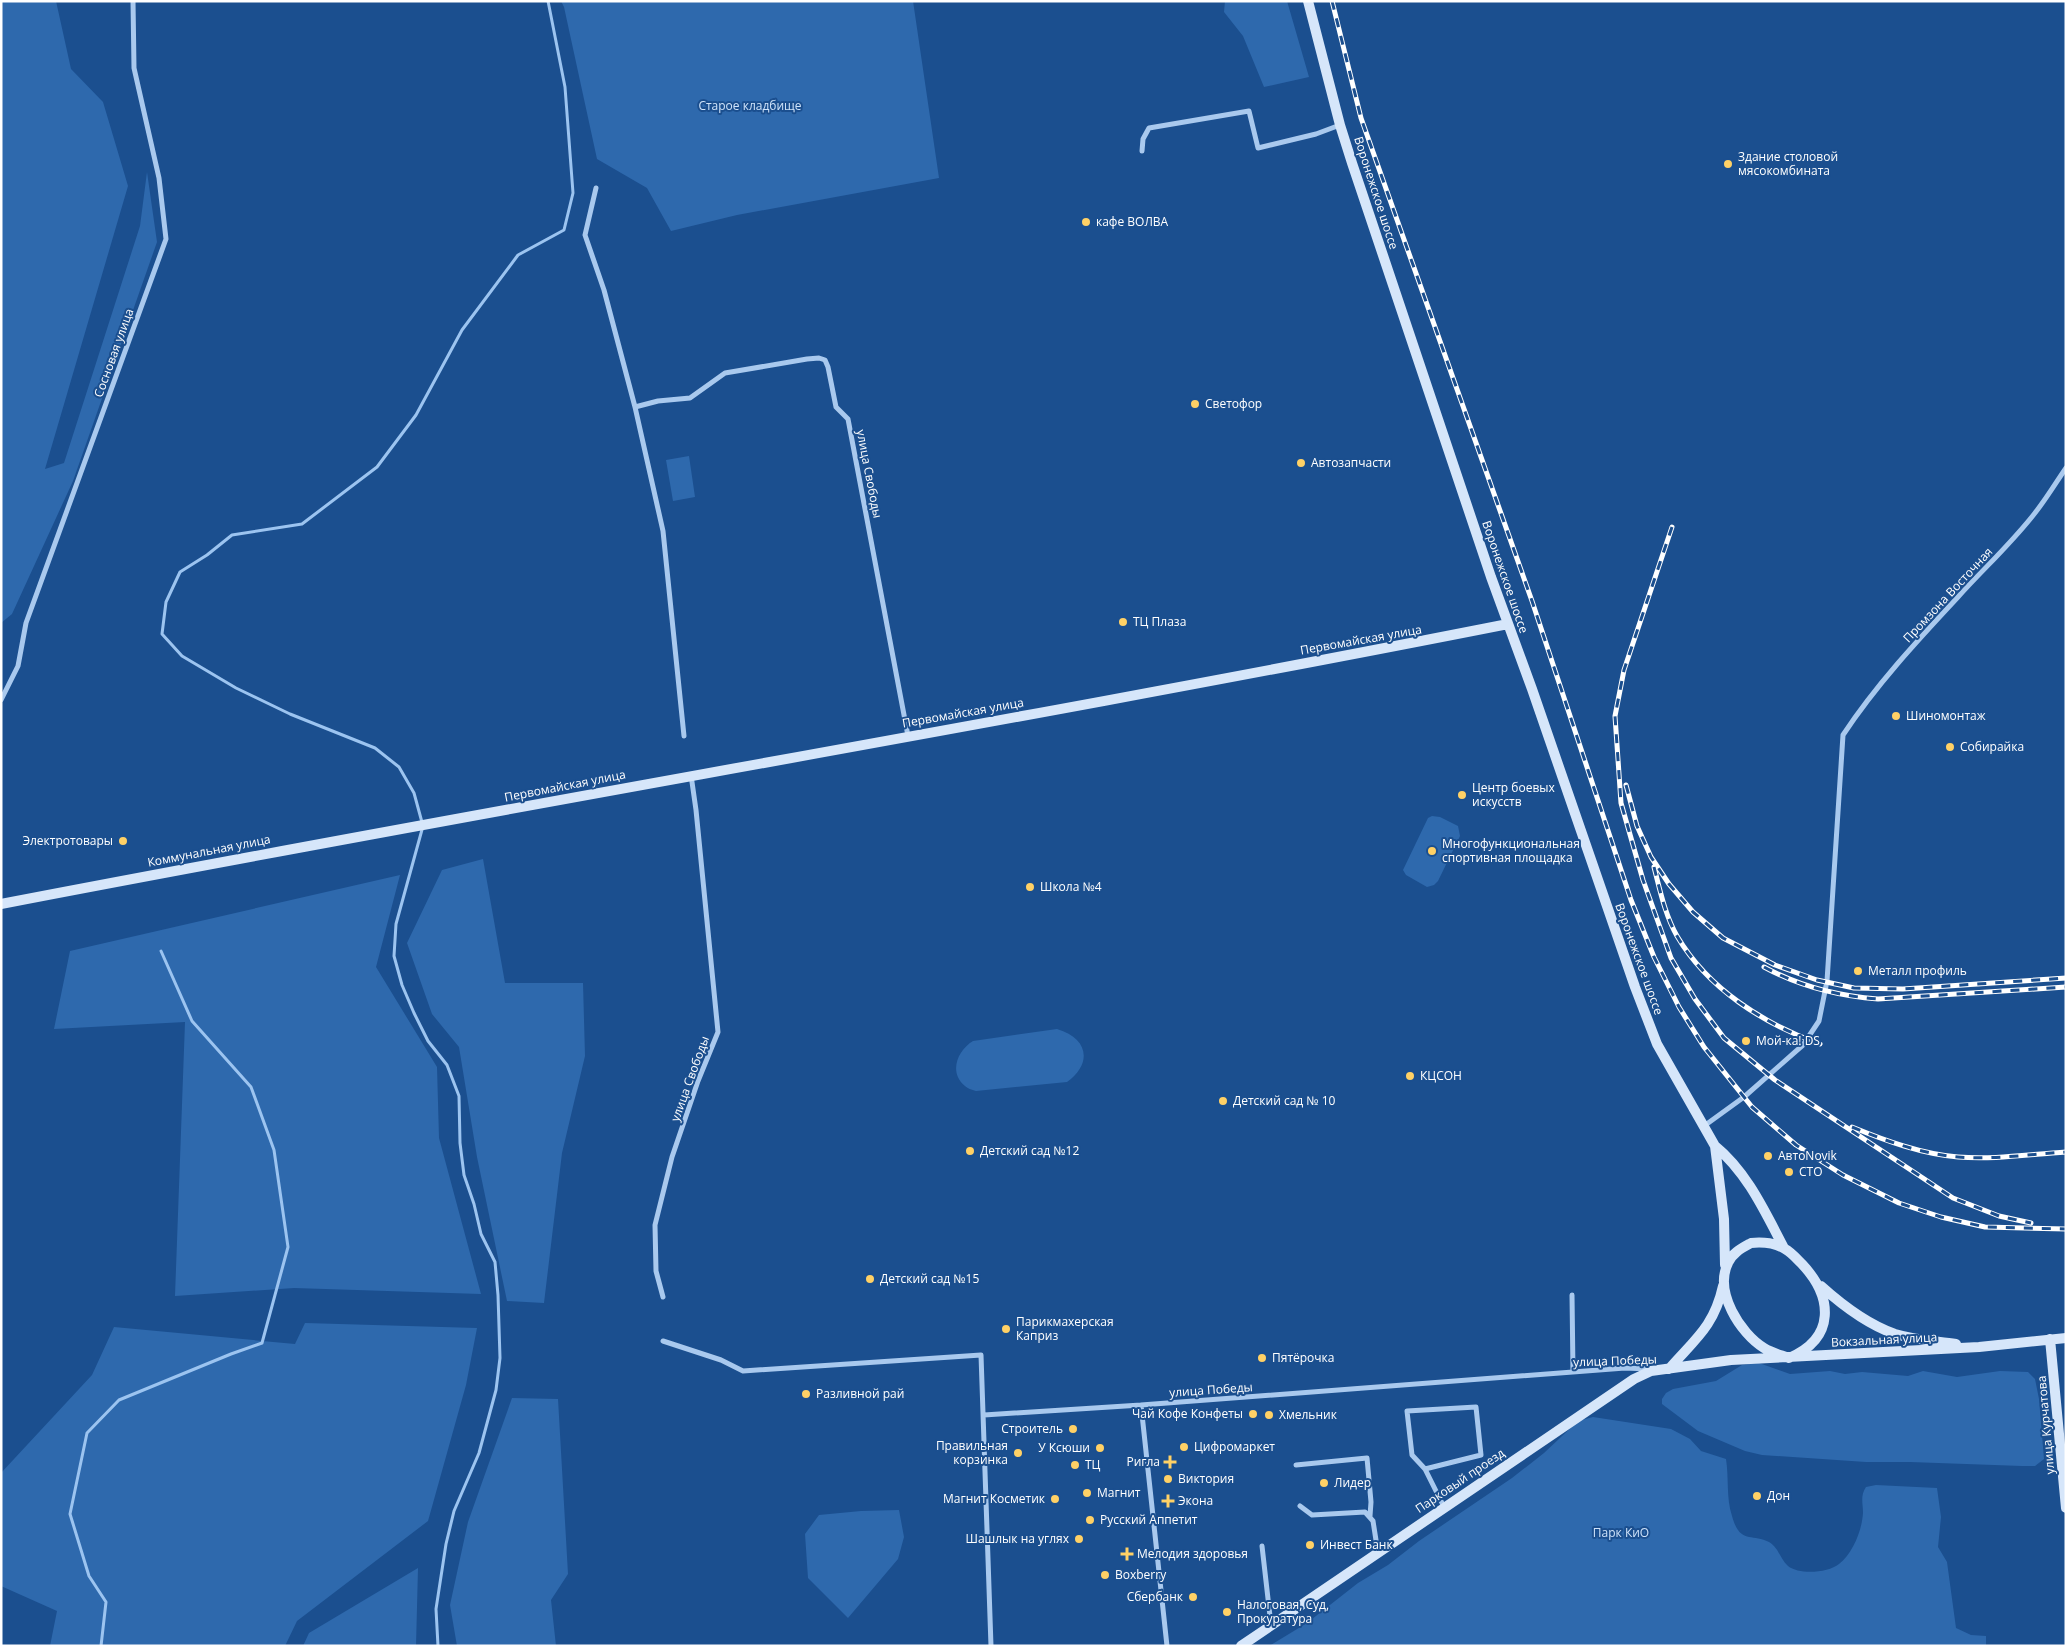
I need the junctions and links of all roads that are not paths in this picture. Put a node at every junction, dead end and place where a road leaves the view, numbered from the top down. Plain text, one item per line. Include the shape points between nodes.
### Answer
1 (133, 1) edge
2 (1308, 1) edge
3 (1340, 125) junction
4 (1142, 152) dead end
5 (596, 188) dead end
6 (635, 407) junction
7 (2066, 468) edge
8 (1508, 624) junction
9 (1, 700) edge
10 (684, 736) dead end
11 (908, 736) junction
12 (690, 776) junction
13 (423, 826) joint
14 (1, 904) edge
15 (1704, 1126) junction
16 (1715, 1146) junction
17 (1784, 1248) junction
18 (1724, 1275) junction
19 (1815, 1280) junction
20 (1572, 1295) dead end
21 (663, 1297) dead end
22 (2066, 1338) edge
23 (2050, 1339) junction
24 (663, 1341) dead end
25 (1979, 1348) junction
26 (1790, 1358) junction
27 (1669, 1369) junction
28 (1573, 1372) junction
29 (1141, 1405) junction
30 (984, 1415) junction
31 (1296, 1465) dead end
32 (1425, 1469) junction
33 (1300, 1506) dead end
34 (1444, 1507) junction
35 (2066, 1508) edge
36 (1370, 1516) junction
37 (1262, 1546) dead end
38 (1378, 1553) junction
39 (1271, 1625) junction
40 (992, 1646) edge
41 (1167, 1646) edge
42 (1241, 1646) edge

1 - 9 street, Сосновая улица via 134,68 159,178 166,239 26,622 18,666
2 - 3 street, Воронежское шоссе
3 - 4 street via 1258,148 1249,111 1149,128 1143,139
3 - 8 street, Воронежское шоссе
5 - 6 street via 585,235 604,290
6 - 10 street via 663,531
6 - 11 street, улица Свободы via 690,398 725,373 808,358 825,360 836,407 848,418
7 - 15 street, Промзона Восточная via 2038,509 1890,672 1843,735 1827,981 1819,1021 1803,1045 1744,1097
8 - 11 street, Первомайская улица
8 - 15 street, Воронежское шоссе via 1657,1044
11 - 12 street, Первомайская улица
12 - 13 street, Первомайская улица
12 - 21 street, улица Свободы via 718,1032 672,1157 655,1225 656,1270
13 - 14 street, Коммунальная улица via 295,847
15 - 16 street, Воронежское шоссе
16 - 17 street, Воронежское шоссе via 1752,1189
16 - 18 street, Воронежское шоссе via 1726,1234
17 - 18 street via 1751,1243 1730,1258
17 - 19 street
18 - 26 street via 1729,1302 1741,1326 1766,1349
18 - 27 street via 1718,1305 1709,1324
19 - 25 street, Вокзальная улица via 1840,1304 1894,1333
19 - 26 street via 1825,1302 1824,1320 1818,1336 1807,1348
20 - 28 street
22 - 23 street, Вокзальная улица
23 - 25 street, Вокзальная улица
23 - 35 street, улица Курчатова
24 - 30 street via 721,1360 743,1371 981,1355
25 - 26 street, Вокзальная улица
26 - 27 street, Парковый проезд via 1730,1360
27 - 28 street, улица Победы
27 - 34 street, Парковый проезд via 1651,1371 1634,1379
28 - 29 street, улица Победы
29 - 30 street, улица Победы
29 - 41 street
30 - 40 street
31 - 36 street via 1366,1458
32 - 32 street via 1480,1455 1476,1407 1407,1411 1412,1455
32 - 34 street
33 - 36 street via 1312,1515 1365,1512
34 - 38 street, Парковый проезд
36 - 38 street
37 - 39 street
38 - 39 street, Парковый проезд
39 - 42 street, Парковый проезд

